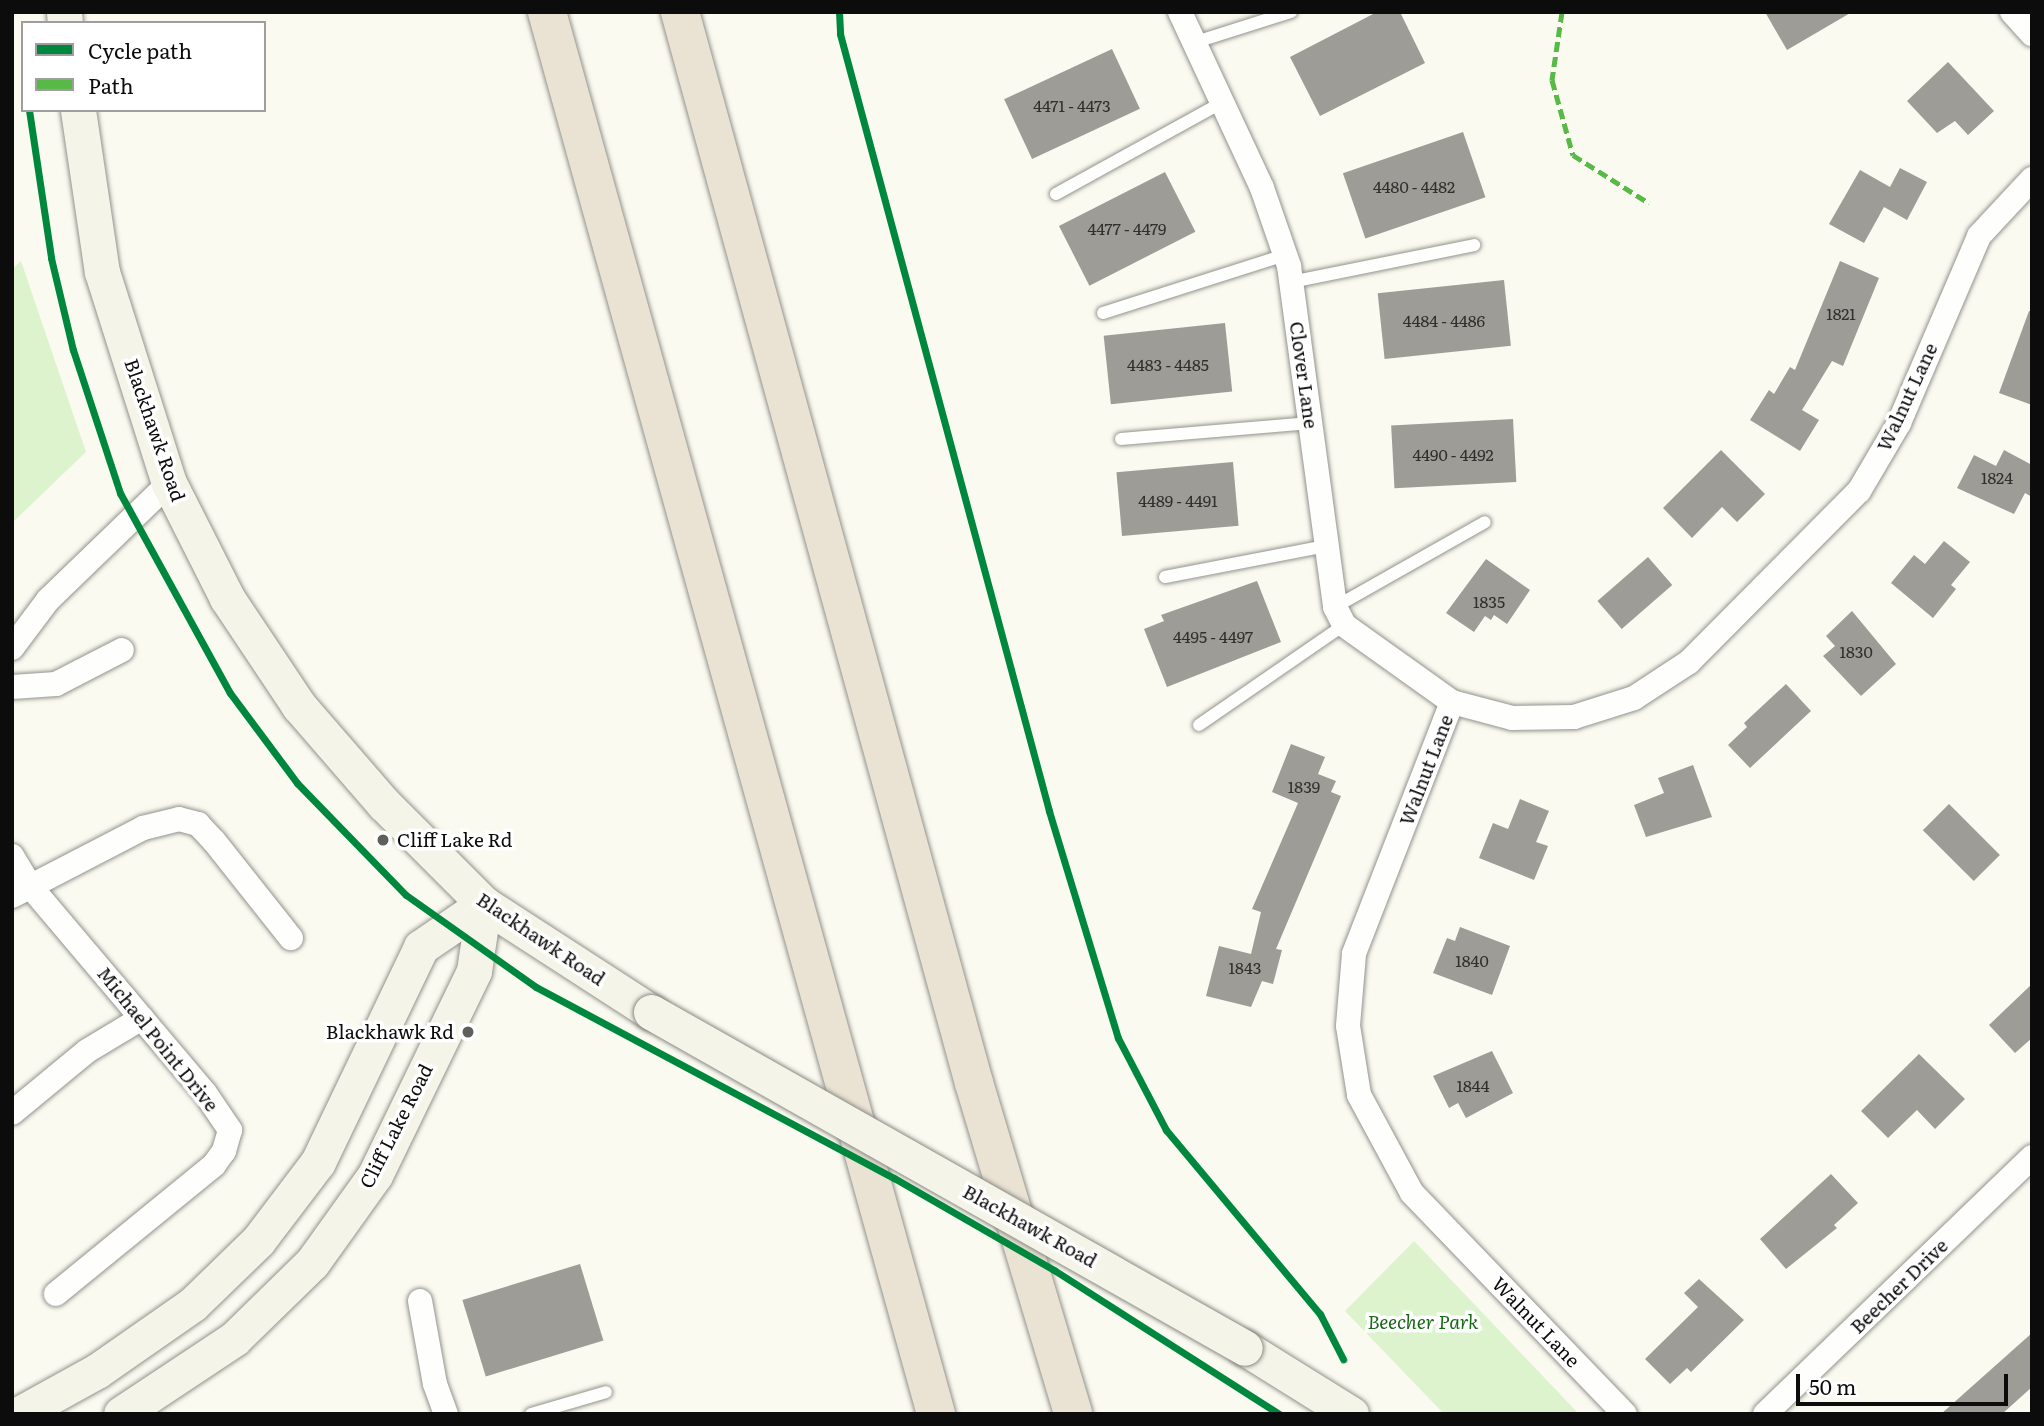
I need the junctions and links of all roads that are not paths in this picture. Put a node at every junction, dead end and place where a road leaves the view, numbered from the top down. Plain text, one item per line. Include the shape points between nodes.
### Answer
1 (547, 12) edge
2 (680, 12) edge
3 (1180, 12) edge
4 (1291, 12) edge
5 (2012, 12) edge
6 (2032, 34) edge
7 (1192, 43) junction
8 (1221, 103) junction
9 (78, 112) edge
10 (2032, 179) edge
11 (1056, 194) dead end
12 (1474, 245) dead end
13 (1285, 255) junction
14 (1291, 282) junction
15 (1102, 313) dead end
16 (1310, 423) junction
17 (1121, 439) dead end
18 (169, 483) junction
19 (1485, 522) dead end
20 (1326, 546) junction
21 (1165, 577) dead end
22 (1339, 616) junction
23 (12, 648) edge
24 (122, 650) dead end
25 (12, 687) edge
26 (1452, 702) junction
27 (1199, 725) dead end
28 (12, 856) edge
29 (21, 891) edge
30 (484, 904) junction
31 (291, 939) dead end
32 (142, 1018) junction
33 (12, 1113) edge
34 (2032, 1157) edge
35 (55, 1294) dead end
36 (420, 1301) dead end
37 (1045, 1307) junction
38 (606, 1392) dead end
39 (19, 1414) edge
40 (121, 1414) edge
41 (446, 1414) edge
42 (531, 1414) edge
43 (936, 1414) edge
44 (1073, 1414) edge
45 (1088, 1414) edge
46 (1351, 1414) edge
47 (1625, 1414) edge
48 (1765, 1414) edge

1 - 43 highway
2 - 37 highway via 974,1083
3 - 7 street, Clover Lane
4 - 7 lane
5 - 6 street
7 - 8 street, Clover Lane
8 - 11 lane
8 - 13 street, Clover Lane via 1262,188
9 - 18 street, Blackhawk Road via 103,272
10 - 26 street, Walnut Lane via 1979,236 1899,422 1859,491 1689,662 1634,698 1574,717 1512,718
12 - 14 lane
13 - 14 street, Clover Lane
13 - 15 lane
14 - 16 street, Clover Lane
16 - 17 lane
16 - 20 street, Clover Lane
18 - 23 street via 48,600
18 - 30 street, Blackhawk Road via 227,598 299,706 384,804
19 - 22 lane
20 - 21 lane
20 - 22 street, Clover Lane
22 - 26 street
22 - 27 lane
24 - 25 street via 56,684
26 - 47 street, Walnut Lane via 1354,954 1348,1026 1359,1095 1412,1194
28 - 29 street, Michael Point Drive
29 - 31 street via 143,828 179,819 198,824 214,841
29 - 32 street, Michael Point Drive
30 - 39 street via 421,947 318,1162 258,1241 193,1304 97,1371
30 - 40 street, Cliff Lake Road via 474,971 375,1175 312,1263 234,1339
30 - 46 street, Blackhawk Road, bridge via 651,1012 1245,1348
32 - 33 street via 87,1051
32 - 35 street, Michael Point Drive via 230,1130 224,1151
34 - 48 street, Beecher Drive
36 - 41 street via 435,1384
37 - 44 highway
37 - 45 highway
38 - 42 lane

